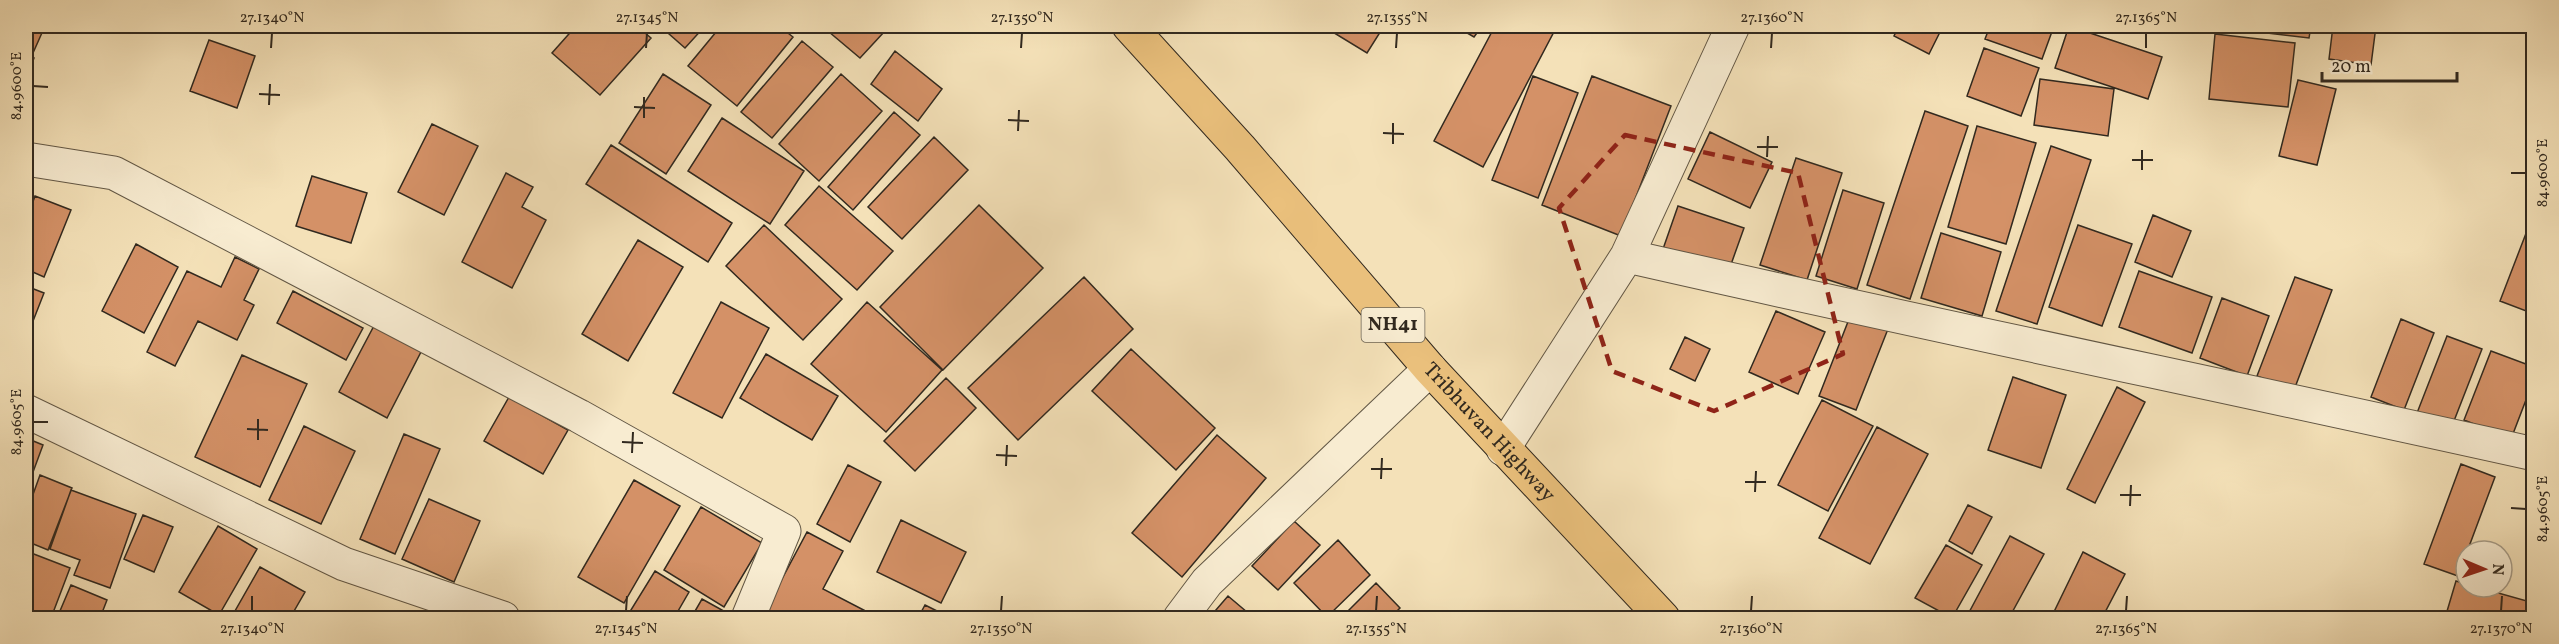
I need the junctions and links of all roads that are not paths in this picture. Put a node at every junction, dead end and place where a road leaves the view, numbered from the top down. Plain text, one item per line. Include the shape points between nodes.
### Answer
1 (1130, 26) edge
2 (1733, 26) edge
3 (26, 159) edge
4 (1627, 256) junction
5 (1430, 369) junction
6 (26, 411) edge
7 (1503, 449) junction
8 (2534, 454) edge
9 (503, 618) edge
10 (750, 618) edge
11 (1180, 618) edge
12 (1663, 618) edge

1 - 5 highway, Tribhuvan Highway / NH41
2 - 4 street
3 - 10 street via 114,173 579,416 784,531
4 - 7 street
4 - 8 street via 1882,315
5 - 7 highway, Tribhuvan Highway / NH41
5 - 11 street via 1207,582
6 - 9 street via 344,564
7 - 12 highway, Tribhuvan Highway / NH41

